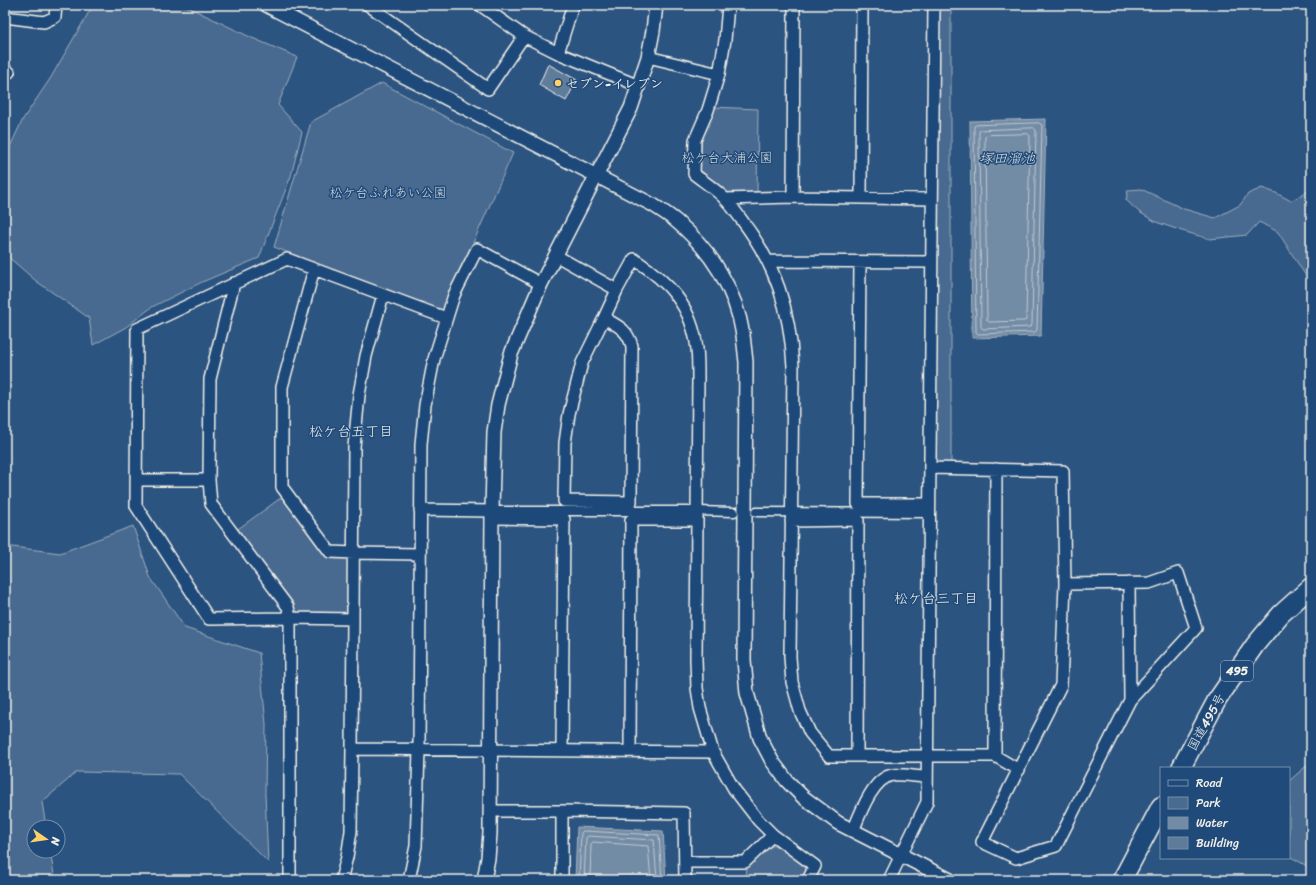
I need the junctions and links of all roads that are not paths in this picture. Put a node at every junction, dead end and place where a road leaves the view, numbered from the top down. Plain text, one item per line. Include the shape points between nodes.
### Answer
1 (56, 5) edge
2 (266, 5) edge
3 (368, 5) edge
4 (573, 5) edge
5 (656, 5) edge
6 (728, 5) edge
7 (794, 5) edge
8 (862, 5) edge
9 (934, 5) edge
10 (486, 7) edge
11 (5, 17) edge
12 (524, 36) junction
13 (558, 53) junction
14 (648, 57) junction
15 (719, 74) junction
16 (639, 86) junction
17 (597, 176) junction
18 (793, 197) junction
19 (861, 198) junction
20 (725, 199) junction
21 (932, 199) junction
22 (555, 255) junction
23 (768, 261) junction
24 (860, 262) junction
25 (931, 262) junction
26 (314, 269) junction
27 (234, 283) junction
28 (541, 284) junction
29 (617, 290) junction
30 (383, 295) junction
31 (446, 318) junction
32 (604, 318) junction
33 (930, 468) junction
34 (996, 470) junction
35 (136, 480) junction
36 (209, 480) junction
37 (929, 509) junction
38 (420, 510) junction
39 (734, 512) dead end
40 (756, 512) dead end
41 (492, 515) junction
42 (697, 515) junction
43 (791, 516) junction
44 (354, 554) junction
45 (420, 554) junction
46 (1129, 583) junction
47 (1065, 584) junction
48 (1311, 587) edge
49 (290, 618) junction
50 (353, 619) junction
51 (1130, 700) junction
52 (352, 749) junction
53 (419, 750) junction
54 (490, 750) junction
55 (562, 750) junction
56 (630, 751) junction
57 (713, 752) junction
58 (856, 756) junction
59 (928, 756) junction
60 (995, 756) junction
61 (1182, 767) edge
62 (1019, 770) junction
63 (927, 777) junction
64 (1160, 808) edge
65 (490, 811) junction
66 (562, 811) junction
67 (853, 830) junction
68 (773, 836) junction
69 (901, 855) junction
70 (685, 862) junction
71 (290, 880) edge
72 (341, 880) edge
73 (409, 880) edge
74 (484, 880) edge
75 (562, 880) edge
76 (685, 880) edge
77 (808, 880) edge
78 (888, 880) edge
79 (950, 880) edge
80 (1122, 880) edge

1 - 11 street via 55,17 44,22
2 - 17 street
3 - 12 street via 488,89
4 - 13 street
5 - 14 street
6 - 15 street
7 - 18 street
8 - 19 street
9 - 21 street
10 - 12 street
12 - 13 street
13 - 16 street
14 - 15 street
14 - 16 street
15 - 20 street via 695,140 694,174
16 - 17 street
17 - 22 street
17 - 67 street via 653,205 675,220 708,253 732,294 743,334 746,362 744,660 747,693 760,738 772,761 787,781 820,811
18 - 19 street
18 - 20 street
19 - 21 street
20 - 23 street via 750,230
21 - 25 street
22 - 28 street
22 - 29 street
23 - 24 street
23 - 43 street via 779,286 791,340
24 - 25 street
24 - 37 street via 858,504
25 - 33 street
26 - 27 street via 287,259
26 - 30 street
26 - 44 street via 282,387 282,487 330,552
27 - 35 street via 137,329
27 - 36 street via 210,379
28 - 31 street via 477,249 454,295
28 - 41 street via 503,379 494,432
29 - 32 street
29 - 42 street via 634,259 654,272 670,288 692,325 697,349 698,377
30 - 31 street
30 - 44 street via 366,356 359,395 354,447
31 - 38 street via 434,359 425,405 421,444
32 - 32 street via 624,330 632,346 631,502 564,501 565,443 569,414 582,363
33 - 34 street
33 - 37 street
34 - 47 street via 1063,471
34 - 60 street
35 - 36 street
35 - 49 street via 136,506 209,619
36 - 49 street via 211,504 288,607
37 - 43 street
37 - 59 street
38 - 41 street
38 - 45 street
39 - 42 street
40 - 43 street
41 - 42 street
41 - 54 street
41 - 55 street via 564,519
42 - 56 street via 631,520
42 - 57 street via 697,688
43 - 58 street via 792,682 800,711 810,733 828,756
43 - 58 street via 858,520
44 - 45 street
44 - 50 street
45 - 53 street
46 - 47 street
46 - 51 street
46 - 51 street via 1149,583 1178,573 1196,628
47 - 62 street via 1061,685
48 - 61 highway, 国道495号 / 495 via 1281,614 1255,645 1217,700
49 - 50 street
49 - 71 street
50 - 52 street
51 - 62 street via 1056,846 1016,858 982,842
52 - 53 street
52 - 72 street via 351,831
53 - 54 street
53 - 73 street via 416,846
54 - 55 street
54 - 65 street
55 - 56 street
56 - 57 street
57 - 68 street via 734,789
58 - 59 street
59 - 60 street
59 - 63 street
60 - 62 street
63 - 67 street via 892,775 882,779 865,803
63 - 69 street via 927,802
64 - 80 highway
65 - 66 street
65 - 74 street
66 - 70 street via 684,813
66 - 75 street
67 - 69 street
68 - 70 street via 745,862
68 - 77 street via 815,866
69 - 78 street
69 - 79 street
70 - 76 street

